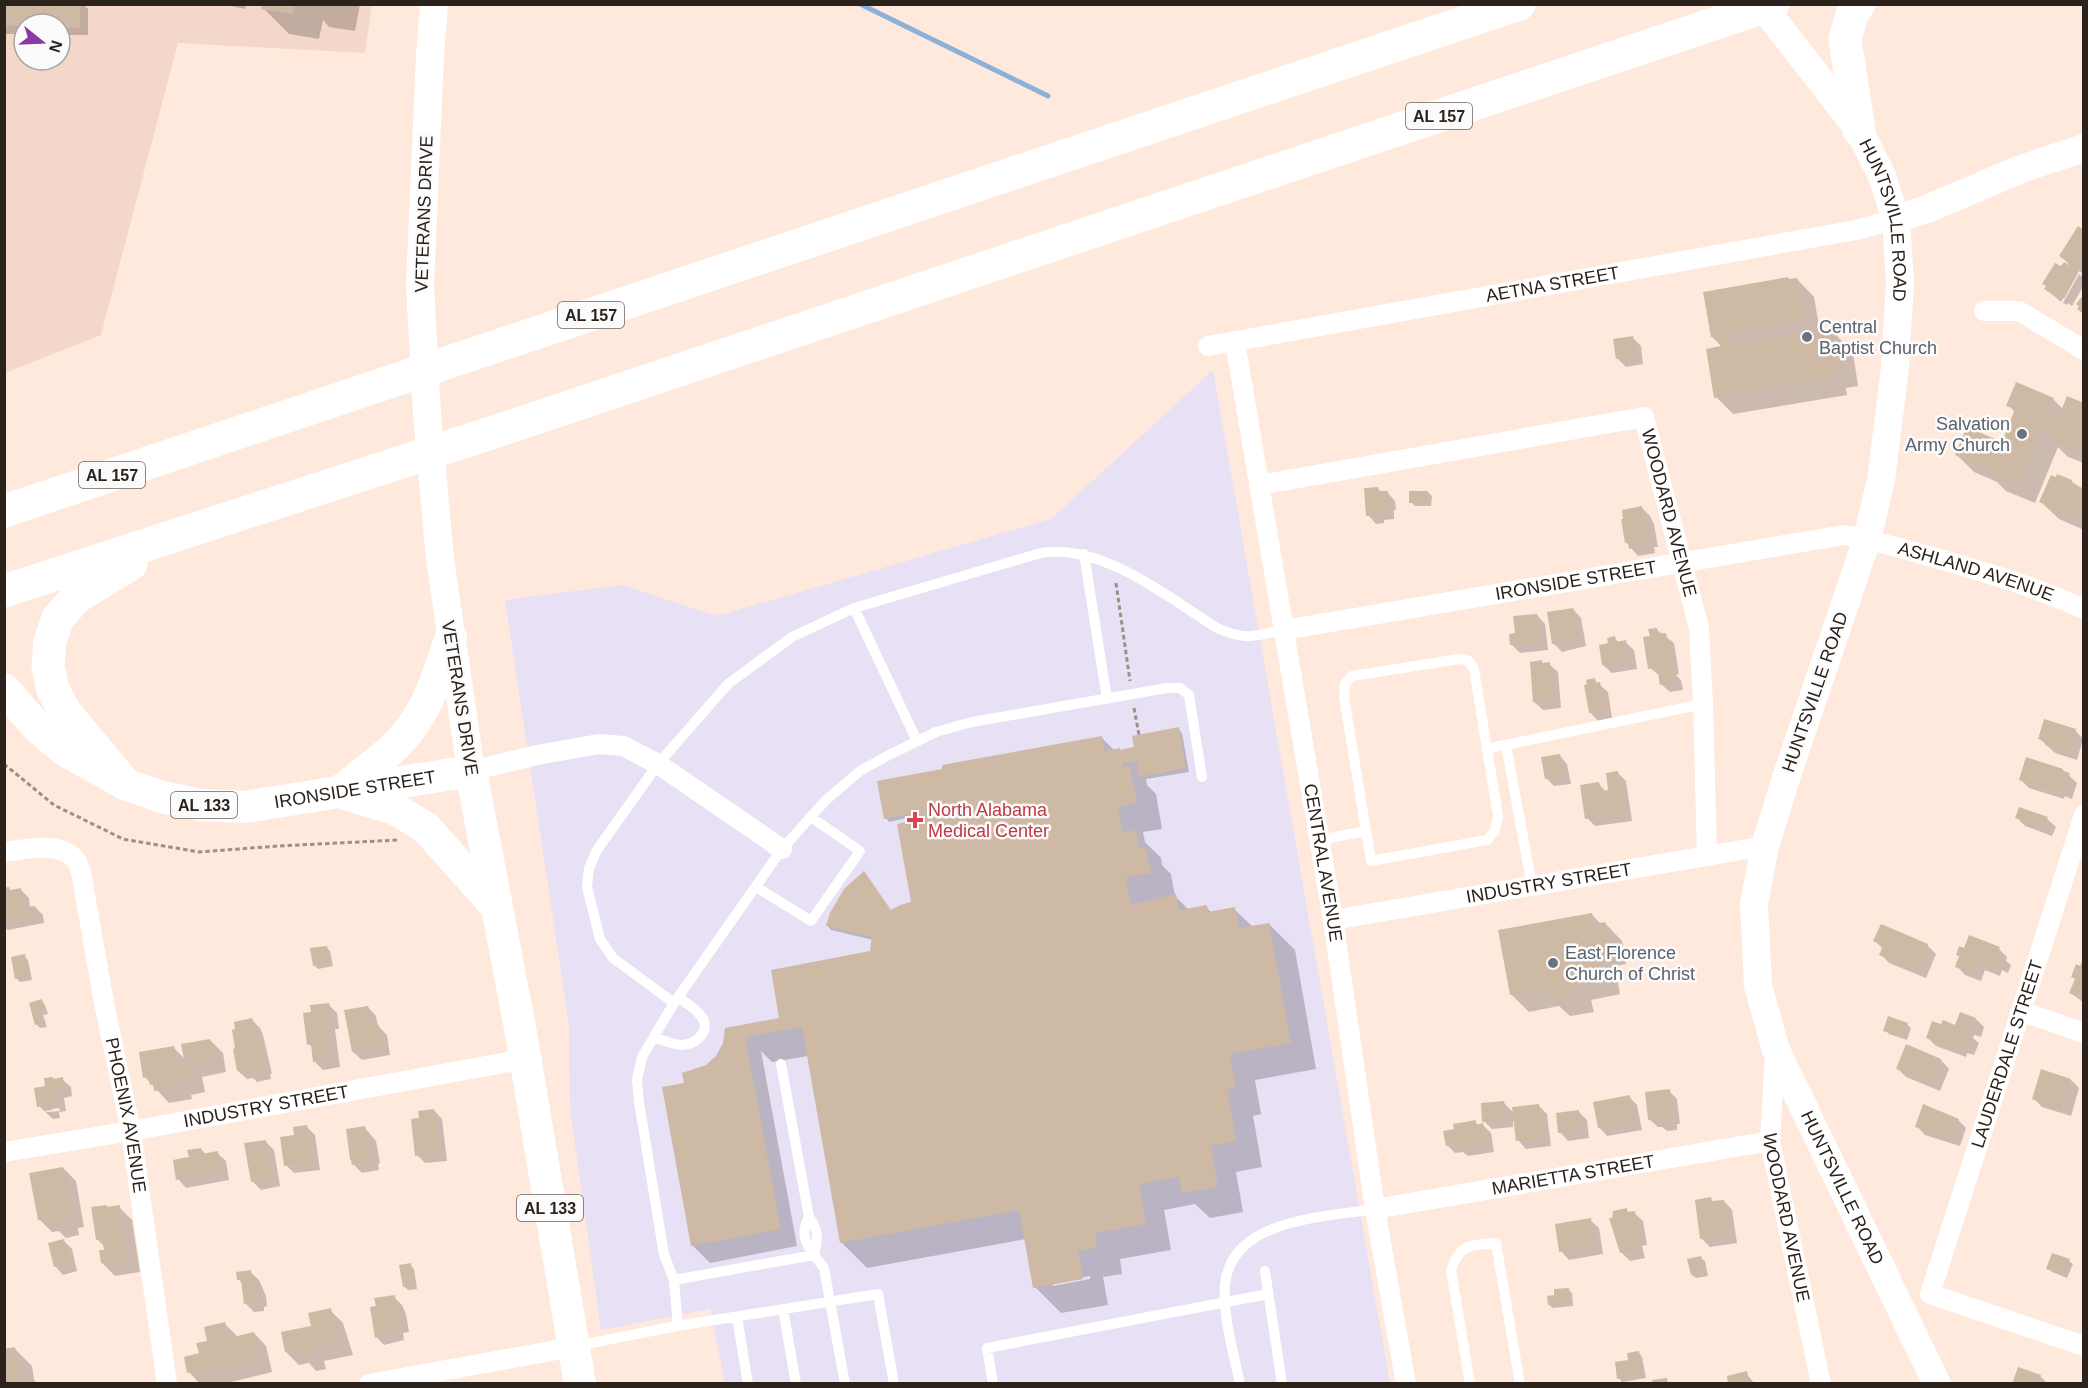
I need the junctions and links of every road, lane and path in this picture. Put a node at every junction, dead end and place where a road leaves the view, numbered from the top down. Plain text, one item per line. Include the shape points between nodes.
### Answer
1 (434, 4) edge
2 (1519, 4) edge
3 (1859, 4) edge
4 (1766, 5) edge
5 (1859, 130) junction
6 (2084, 148) edge
7 (1896, 219) junction
8 (1984, 311) dead end
9 (1235, 342) junction
10 (1208, 346) dead end
11 (2084, 350) edge
12 (1259, 485) junction
13 (4, 511) edge
14 (176, 536) junction
15 (1867, 539) junction
16 (1084, 554) junction
17 (1681, 563) junction
18 (1122, 569) junction
19 (4, 591) edge
20 (854, 608) junction
21 (2084, 609) edge
22 (1284, 630) junction
23 (451, 637) junction
24 (4, 688) edge
25 (1131, 695) junction
26 (1107, 699) junction
27 (4, 701) edge
28 (1703, 704) junction
29 (39, 729) junction
30 (1138, 735) dead end
31 (917, 741) junction
32 (1506, 745) junction
33 (1486, 749) junction
34 (4, 764) edge
35 (658, 764) junction
36 (471, 771) junction
37 (1202, 777) dead end
38 (125, 784) junction
39 (339, 793) junction
40 (2084, 815) edge
41 (811, 817) junction
42 (1366, 831) junction
43 (404, 840) dead end
44 (1319, 840) junction
45 (1765, 846) junction
46 (782, 849) junction
47 (4, 852) edge
48 (1707, 856) junction
49 (1532, 886) junction
50 (756, 887) junction
51 (495, 906) junction
52 (1333, 920) junction
53 (676, 1000) junction
54 (2021, 1011) junction
55 (2084, 1033) edge
56 (654, 1037) junction
57 (1776, 1050) junction
58 (525, 1059) junction
59 (781, 1064) dead end
60 (131, 1131) junction
61 (1770, 1141) junction
62 (4, 1152) edge
63 (1375, 1209) junction
64 (814, 1255) junction
65 (1265, 1271) dead end
66 (674, 1280) junction
67 (1268, 1294) junction
68 (1930, 1294) junction
69 (831, 1302) junction
70 (1225, 1302) junction
71 (783, 1309) junction
72 (1904, 1312) junction
73 (737, 1317) junction
74 (678, 1326) junction
75 (2084, 1346) edge
76 (573, 1347) junction
77 (167, 1383) edge
78 (369, 1383) edge
79 (580, 1383) edge
80 (748, 1383) edge
81 (796, 1383) edge
82 (844, 1383) edge
83 (894, 1383) edge
84 (993, 1383) edge
85 (1240, 1383) edge
86 (1282, 1383) edge
87 (1406, 1383) edge
88 (1470, 1383) edge
89 (1520, 1383) edge
90 (1821, 1383) edge
91 (1937, 1383) edge

1 - 23 main road, VETERANS DRIVE via 420,285 427,415
2 - 13 highway, AL 157
3 - 5 highway via 1845,40
4 - 5 main road, HUNTSVILLE ROAD
4 - 14 highway, AL 157
5 - 7 main road, HUNTSVILLE ROAD via 1882,176
6 - 7 main road
7 - 9 street, AETNA STREET via 1856,230
7 - 15 main road, HUNTSVILLE ROAD via 1900,280 1895,368 1881,480
8 - 11 street via 2019,311
9 - 10 street, AETNA STREET
9 - 12 street, CENTRAL AVENUE
12 - 17 street, WOODARD AVENUE via 1644,417
12 - 22 street, CENTRAL AVENUE
14 - 19 highway, AL 157
14 - 38 highway via 77,597 58,618 50,641 48,666 53,690 65,712
15 - 17 street, IRONSIDE STREET via 1844,535
15 - 21 street, ASHLAND AVENUE via 1995,575
15 - 45 main road, HUNTSVILLE ROAD
16 - 18 lane
16 - 20 lane via 1048,552 1027,556
16 - 26 lane
17 - 22 street, IRONSIDE STREET
17 - 28 street, WOODARD AVENUE via 1699,628
18 - 22 lane via 1233,635 1245,638
18 - 25 path via 1116,579
20 - 31 lane
20 - 35 lane via 792,637 728,684
22 - 44 street, CENTRAL AVENUE
23 - 36 main road, VETERANS DRIVE
23 - 39 main road via 416,721 402,739
24 - 29 main road, IRONSIDE STREET / AL 133
25 - 26 lane
25 - 30 path
25 - 37 lane via 1167,688 1180,688 1189,695
26 - 31 lane via 972,722
27 - 29 main road
28 - 32 lane
28 - 48 street, WOODARD AVENUE
29 - 38 main road, IRONSIDE STREET / AL 133 via 66,751
31 - 41 lane via 860,771
32 - 33 lane
32 - 49 lane
33 - 42 lane via 1498,816 1495,831 1487,840 1371,861
33 - 42 lane via 1474,669 1469,661 1459,659 1352,676 1344,697
34 - 43 path via 54,805 123,839 199,852
35 - 36 street, IRONSIDE STREET via 623,746 598,744
35 - 46 street, IRONSIDE STREET
35 - 53 lane via 597,850 589,868 587,887 600,939 613,958
36 - 39 main road, IRONSIDE STREET / AL 133
36 - 51 main road, VETERANS DRIVE / AL 133
38 - 39 main road, IRONSIDE STREET / AL 133 via 202,805 245,807
39 - 51 main road via 395,809 426,828
40 - 54 street, LAUDERDALE STREET
41 - 46 lane
41 - 50 lane via 860,850 811,921
42 - 44 lane
44 - 52 street, CENTRAL AVENUE
45 - 48 street, INDUSTRY STREET
45 - 57 main road, HUNTSVILLE ROAD via 1754,903 1758,986
46 - 50 lane
47 - 60 street, PHOENIX AVENUE via 51,847 76,859
48 - 49 street, INDUSTRY STREET
49 - 52 street, INDUSTRY STREET
50 - 53 lane
51 - 58 main road, VETERANS DRIVE / AL 133
52 - 63 street, CENTRAL AVENUE
53 - 56 lane
53 - 56 lane via 702,1017 702,1036 681,1045
54 - 55 street
54 - 68 street, LAUDERDALE STREET
56 - 66 lane via 642,1057 637,1080 664,1255
57 - 61 street, WOODARD AVENUE
57 - 72 main road, HUNTSVILLE ROAD
58 - 60 street, INDUSTRY STREET
58 - 76 main road, VETERANS DRIVE / AL 133
59 - 64 lane via 809,1217 816,1227
60 - 62 street, INDUSTRY STREET
60 - 77 street, PHOENIX AVENUE
61 - 63 street, MARIETTA STREET
61 - 90 street, WOODARD AVENUE
63 - 70 lane via 1278,1226 1257,1235 1235,1255 1226,1278
63 - 87 street, CENTRAL AVENUE
64 - 66 lane
64 - 69 lane via 824,1268
65 - 67 lane
66 - 74 lane
67 - 70 lane
67 - 86 lane
68 - 72 street
68 - 75 street
69 - 71 lane
69 - 82 lane
69 - 83 lane via 878,1294
70 - 84 lane via 987,1348
70 - 85 lane
71 - 73 lane
71 - 81 lane
72 - 91 main road, HUNTSVILLE ROAD
73 - 74 lane
73 - 80 lane
74 - 76 lane
76 - 78 street
76 - 79 main road, VETERANS DRIVE / AL 133
88 - 89 lane via 1451,1270 1456,1255 1466,1246 1496,1243

